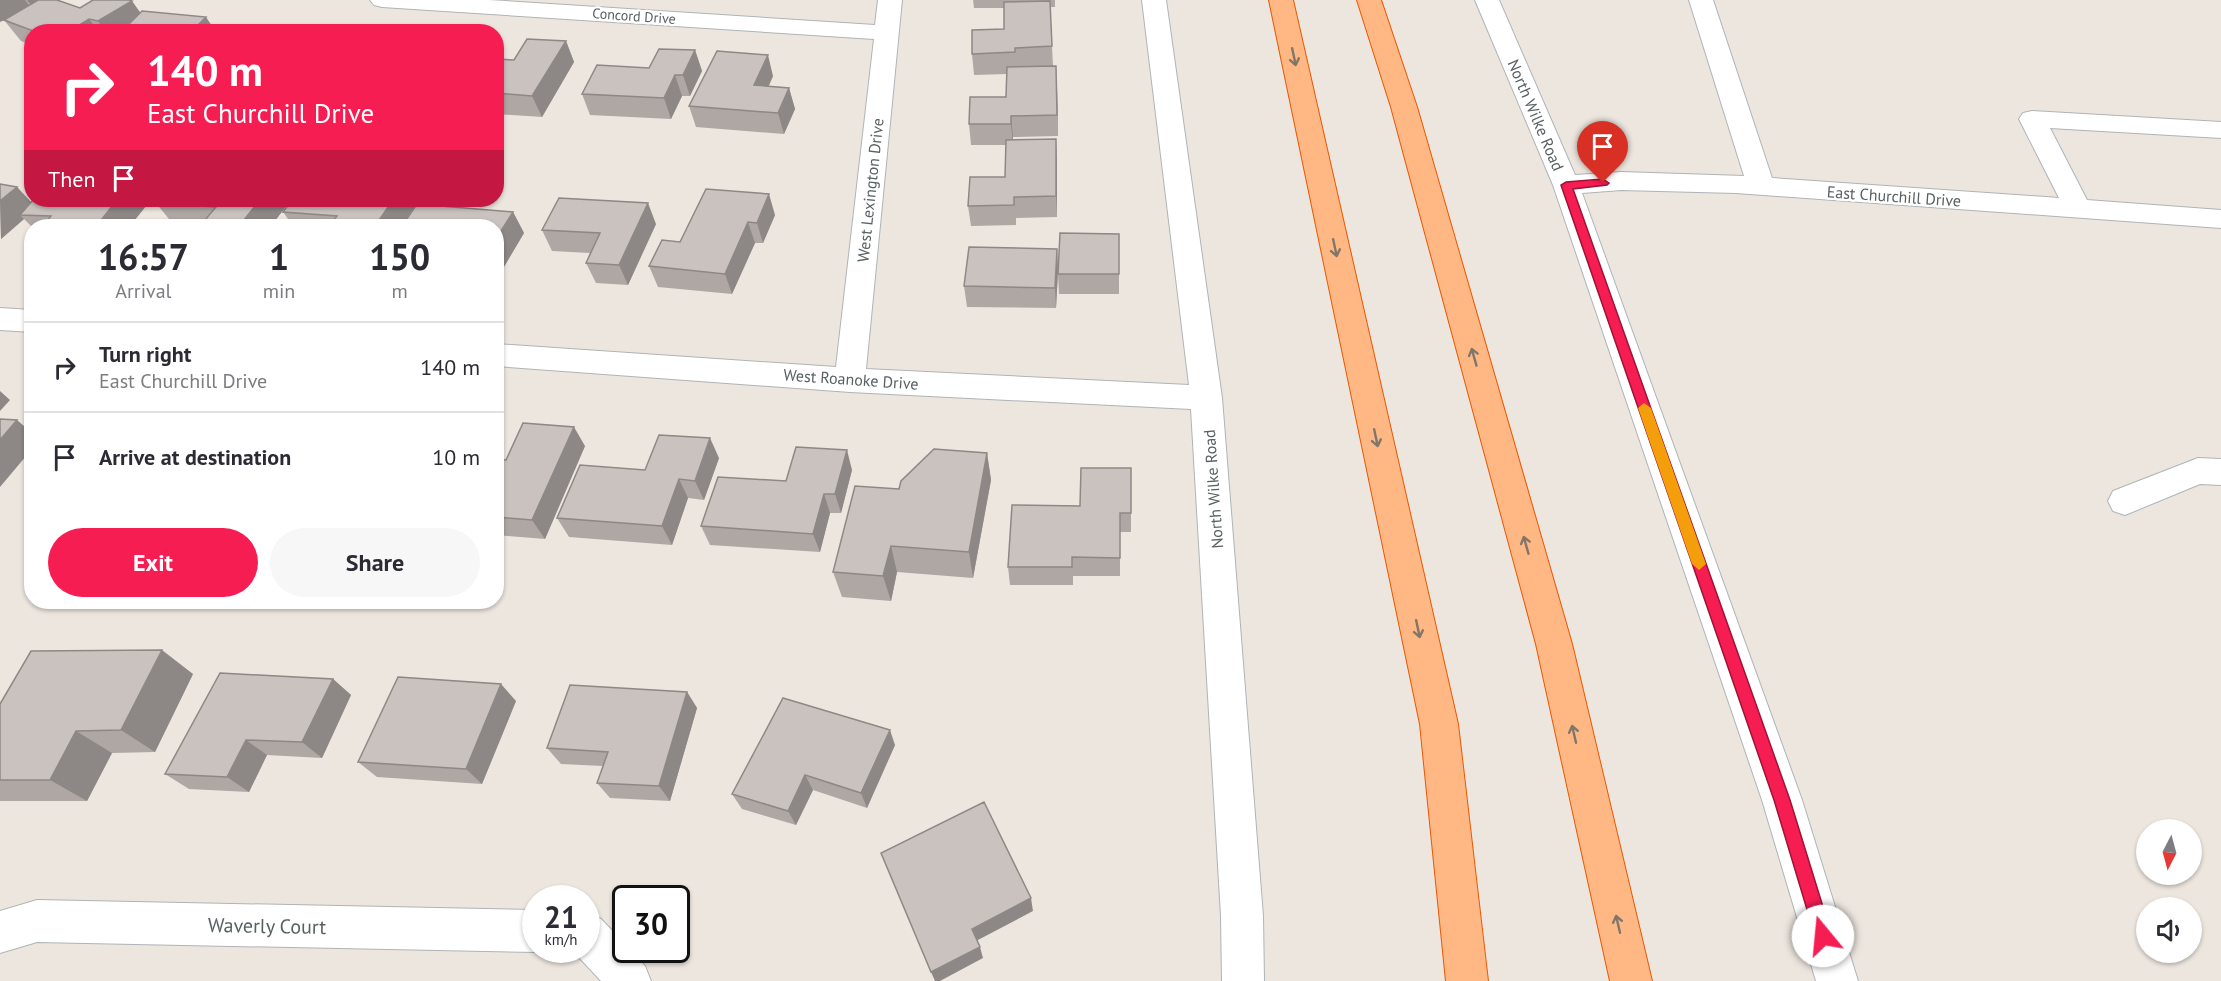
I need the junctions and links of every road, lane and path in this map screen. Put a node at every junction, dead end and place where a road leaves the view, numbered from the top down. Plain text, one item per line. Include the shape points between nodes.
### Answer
1 (382, 0) edge
2 (890, 0) edge
3 (1154, 0) edge
4 (1281, 0) edge
5 (1369, 0) edge
6 (1487, 0) edge
7 (1701, 0) edge
8 (886, 33) junction
9 (2221, 130) edge
10 (1566, 185) junction
11 (1761, 186) junction
12 (2078, 209) junction
13 (2221, 219) edge
14 (0, 319) edge
15 (24, 320) edge
16 (504, 356) edge
17 (850, 380) junction
18 (1206, 398) junction
19 (2221, 472) edge
20 (2125, 501) dead end
21 (522, 931) edge
22 (0, 932) edge
23 (600, 949) edge
24 (630, 981) edge
25 (1243, 981) edge
26 (1467, 981) edge
27 (1631, 981) edge
28 (1837, 981) edge

1 - 8 street, Concord Drive
2 - 8 street, West Lexington Drive
3 - 18 street, North Wilke Road
4 -> 26 highway via 1439,724
27 -> 5 highway via 1554,644 1404,107
6 - 10 street, North Wilke Road
7 - 11 street
8 - 17 street, West Lexington Drive
9 - 12 street via 2032,119
10 - 11 street, East Churchill Drive via 1621,181
10 - 28 street, North Wilke Road via 1782,800
11 - 12 street, East Churchill Drive
12 - 13 street, East Churchill Drive
14 - 15 street
16 - 17 street, West Roanoke Drive
17 - 18 street, West Roanoke Drive
18 - 25 street, North Wilke Road via 1242,905
19 - 20 street via 2198,471
21 - 22 street, Waverly Court via 38,921
23 - 24 street

